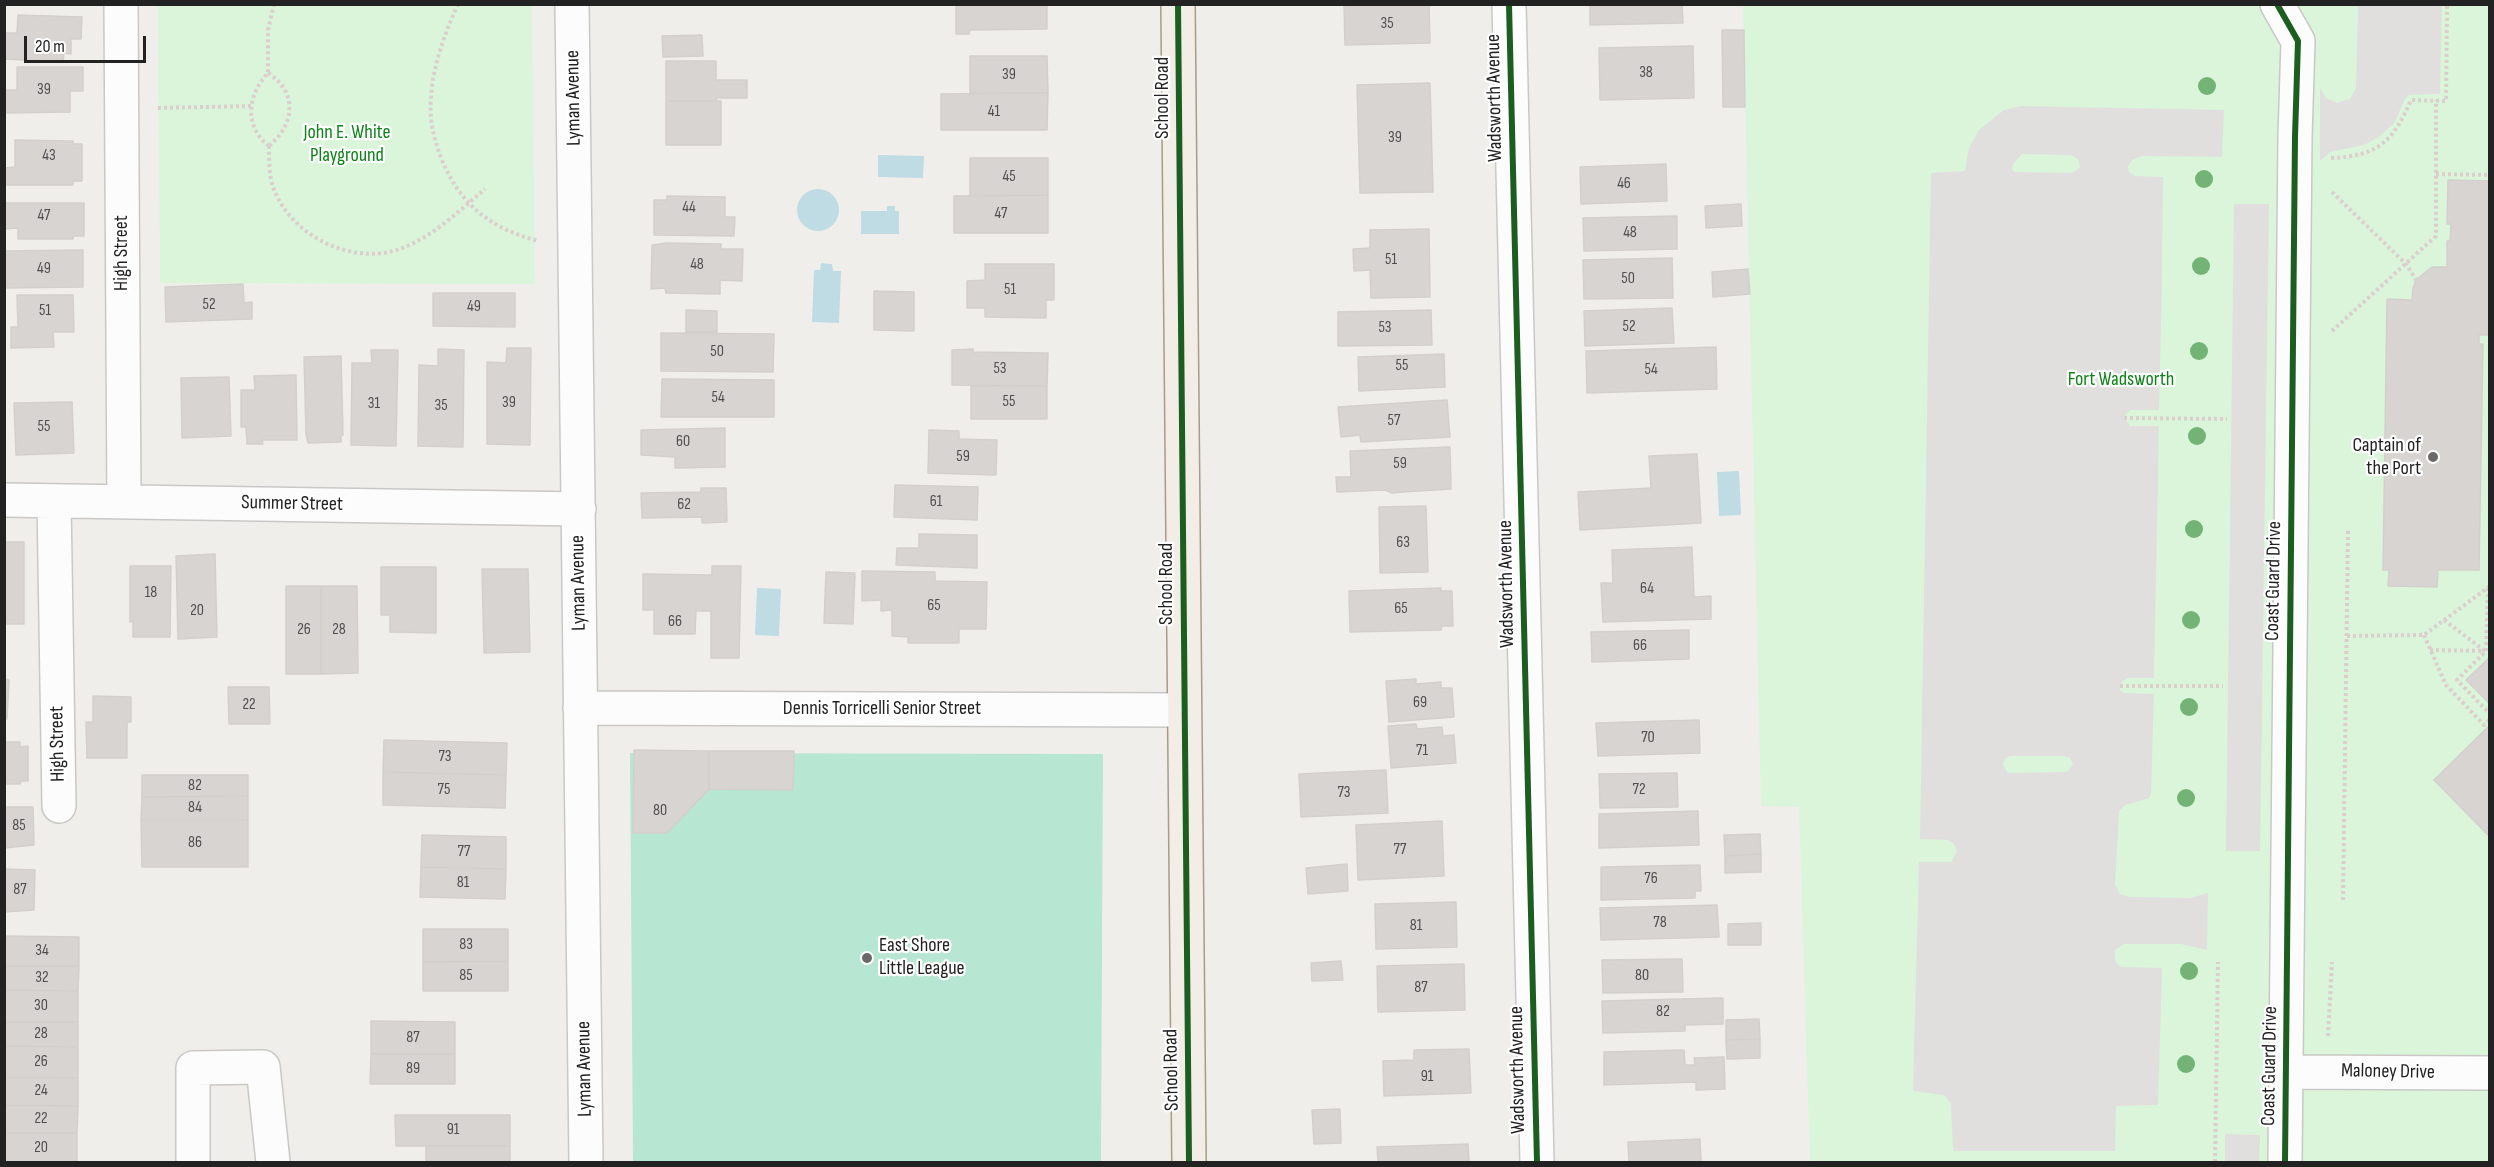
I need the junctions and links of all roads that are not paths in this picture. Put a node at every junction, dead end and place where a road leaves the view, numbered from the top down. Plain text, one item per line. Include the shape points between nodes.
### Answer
1 (121, 4) edge
2 (572, 4) edge
3 (1178, 4) edge
4 (1509, 4) edge
5 (2277, 4) edge
6 (4, 500) edge
7 (54, 501) junction
8 (124, 502) junction
9 (579, 509) junction
10 (580, 708) junction
11 (1184, 710) junction
12 (59, 806) dead end
13 (2286, 1072) junction
14 (2490, 1073) edge
15 (193, 1162) edge
16 (273, 1162) edge
17 (586, 1162) edge
18 (1190, 1162) edge
19 (1537, 1162) edge
20 (2285, 1162) edge

1 - 8 street, High Street
2 - 9 street, Lyman Avenue
3 - 11 main road, School Road
4 - 19 street, Wadsworth Avenue
5 - 13 street, Coast Guard Drive via 2298,41
6 - 7 street, Summer Street
7 - 8 street, Summer Street
7 - 12 street, High Street
8 - 9 street, Summer Street
9 - 10 street, Lyman Avenue
10 - 11 street, Dennis Torricelli Senior Street
10 - 17 street, Lyman Avenue
11 - 18 main road, School Road
13 - 14 street, Maloney Drive
13 - 20 street, Coast Guard Drive
15 - 16 street via 193,1068 263,1067

